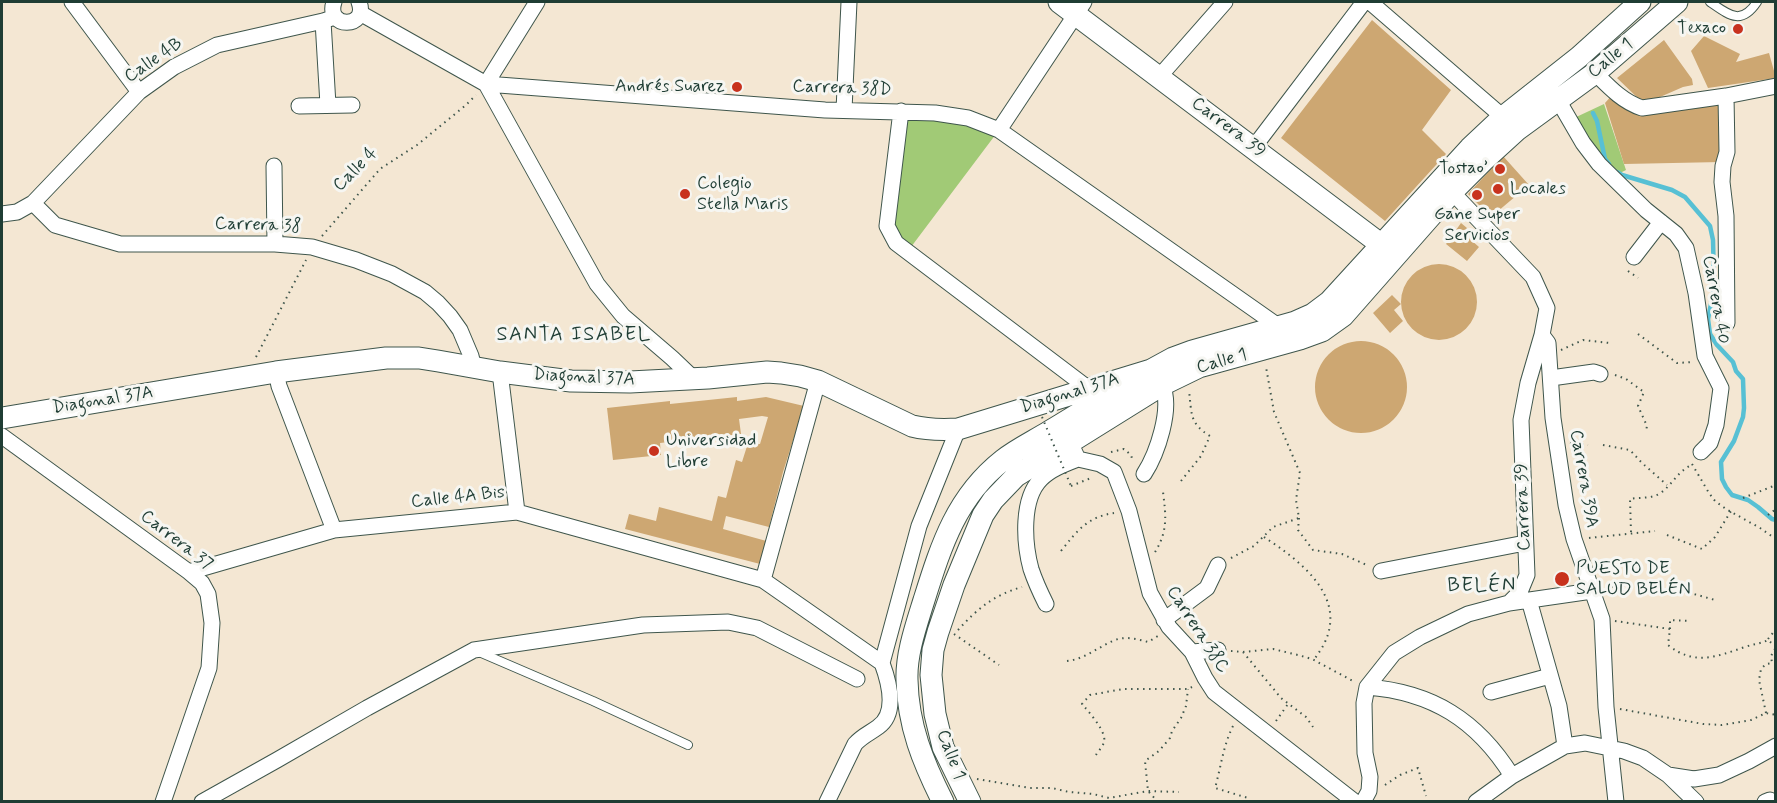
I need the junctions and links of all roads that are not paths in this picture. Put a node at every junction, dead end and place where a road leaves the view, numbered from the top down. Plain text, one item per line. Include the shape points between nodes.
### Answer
1 (72, 2) edge
2 (537, 2) edge
3 (849, 2) edge
4 (1225, 2) edge
5 (1364, 2) edge
6 (1370, 2) edge
7 (1640, 2) edge
8 (1710, 2) edge
9 (1756, 2) edge
10 (1666, 5) edge
11 (1073, 6) edge
12 (360, 7) edge
13 (331, 13) edge
14 (1595, 73) junction
15 (1159, 77) junction
16 (486, 84) junction
17 (1776, 86) edge
18 (139, 92) junction
19 (1726, 96) junction
20 (1558, 100) junction
21 (328, 105) junction
22 (352, 105) dead end
23 (299, 106) dead end
24 (844, 110) junction
25 (901, 111) junction
26 (1503, 117) junction
27 (999, 130) junction
28 (1254, 147) junction
29 (274, 166) dead end
30 (1452, 192) junction
31 (33, 203) junction
32 (2, 214) edge
33 (1661, 222) junction
34 (275, 244) junction
35 (1388, 250) junction
36 (1634, 257) dead end
37 (1728, 323) dead end
38 (1278, 326) junction
39 (1542, 335) junction
40 (474, 368) junction
41 (276, 372) junction
42 (500, 372) junction
43 (1600, 374) road end
44 (1157, 377) junction
45 (1551, 378) junction
46 (694, 379) junction
47 (818, 381) junction
48 (1089, 389) junction
49 (2, 418) edge
50 (958, 429) junction
51 (2, 436) edge
52 (1074, 451) junction
53 (1701, 452) road end
54 (1144, 474) dead end
55 (517, 512) junction
56 (334, 530) junction
57 (1525, 543) junction
58 (1218, 565) road end
59 (1381, 572) road end
60 (189, 573) junction
61 (763, 580) junction
62 (1592, 591) junction
63 (1529, 600) junction
64 (1509, 603) junction
65 (1046, 604) dead end
66 (1167, 623) junction
67 (474, 650) junction
68 (1218, 650) road end
69 (1192, 652) junction
70 (882, 663) junction
71 (1550, 675) junction
72 (857, 679) dead end
73 (1367, 687) junction
74 (1491, 692) dead end
75 (688, 745) dead end
76 (1564, 746) junction
77 (1610, 747) junction
78 (1776, 747) edge
79 (1668, 775) junction
80 (1512, 776) junction
81 (1366, 796) edge
82 (160, 800) edge
83 (1618, 800) edge
84 (202, 801) edge
85 (827, 801) edge
86 (944, 801) edge
87 (970, 801) edge
88 (1355, 801) edge
89 (1476, 801) edge
90 (1696, 801) edge

1 - 18 street
2 - 16 street
3 - 24 street
4 - 15 street
5 - 28 street
6 - 26 street
7 - 26 main road, Calle 1
8 - 9 lane via 1727,14 1740,16 1749,13
10 - 14 main road, Calle 1
11 - 15 main road, Carrera 39
11 - 27 street
12 - 13 street, Calle 4B via 358,17 351,22 342,22
12 - 16 street, Carrera 38D
13 - 18 street, Calle 4B via 217,45 174,66
13 - 21 street
14 - 19 street via 1619,96 1642,108
14 - 20 main road, Calle 1
15 - 28 main road, Carrera 39
16 - 24 street, Carrera 38D
16 - 46 street via 597,284 622,315
17 - 19 street
18 - 31 street, Calle 4B
19 - 37 street via 1727,152 1722,182
20 - 30 main road, Calle 1 via 1517,130
20 - 33 street, Carrera 40 via 1599,164
21 - 22 street
21 - 23 street
24 - 25 street, Carrera 38D
25 - 27 street, Carrera 38D via 968,118
25 - 48 street via 887,226 896,243
26 - 35 main road, Calle 1 via 1437,182
27 - 38 street, Carrera 38D
28 - 35 main road, Carrera 39
29 - 34 street
30 - 35 main road, Calle 1
30 - 39 street, Carrera 39A via 1533,276 1547,308
31 - 32 street via 17,212
31 - 34 street, Carrera 38 via 55,225 120,244
33 - 36 street
33 - 53 street, Carrera 40 via 1686,248 1705,356 1720,388 1716,425 1710,443
34 - 40 street, Carrera 38 via 312,247 356,260 425,292 460,330
35 - 38 main road, Calle 1 via 1313,314
35 - 44 main road, Calle 1 via 1343,316 1322,331
38 - 44 main road, Calle 1 via 1173,358
39 - 45 street, Carrera 39A via 1548,343
39 - 57 street, Carrera 39 via 1521,420
40 - 41 main road, Diagonal 37A via 418,358 386,358
40 - 42 main road, Diagonal 37A
41 - 49 main road, Diagonal 37A
41 - 56 street
42 - 46 main road, Diagonal 37A via 571,381
42 - 55 street
43 - 45 street
44 - 48 main road, Diagonal 37A
44 - 52 main road, Calle 1
44 - 54 street via 1166,395 1164,421
44 - 86 main road, Calle 1 via 1003,459 971,492 950,526 915,628 907,679 920,752
45 - 62 street, Carrera 39A via 1566,505
46 - 47 main road, Diagonal 37A via 766,372
47 - 50 main road, Diagonal 37A via 912,426
47 - 61 street
48 - 50 main road, Diagonal 37A
50 - 70 street via 919,526
51 - 60 street, Carrera 37
52 - 65 street via 1033,488 1027,515 1031,567
52 - 66 street, Carrera 38C via 1113,472 1129,511 1150,593
52 - 87 main road, Calle 1 via 1016,476 993,500 973,535 938,632 931,675 935,714 947,757
55 - 56 street, Calle 4A Bis
55 - 61 street, Calle 4A Bis
56 - 60 street, Calle 4A Bis
57 - 59 street
57 - 64 street, Carrera 39 via 1527,575 1520,592
58 - 66 street via 1207,588
60 - 82 street, Carrera 37 via 208,594 212,622 209,668
61 - 70 street
62 - 63 street
62 - 77 street, Carrera 39A via 1602,619
63 - 64 street
63 - 71 street
64 - 73 street via 1468,614 1420,637 1394,653
66 - 69 street, Carrera 38C
67 - 72 street via 643,625 728,622 757,628
67 - 75 lane
67 - 84 street
68 - 69 street
69 - 88 street, Carrera 38C via 1214,692
70 - 85 street via 891,697 887,717 855,744
71 - 74 street
71 - 76 street
73 - 80 street via 1406,692 1443,707 1489,743
73 - 81 street via 1364,734 1370,777
76 - 77 street via 1585,743
76 - 80 street
77 - 79 street via 1643,758
77 - 83 street, Carrera 39A
78 - 79 street via 1705,779
79 - 90 street
80 - 89 street

